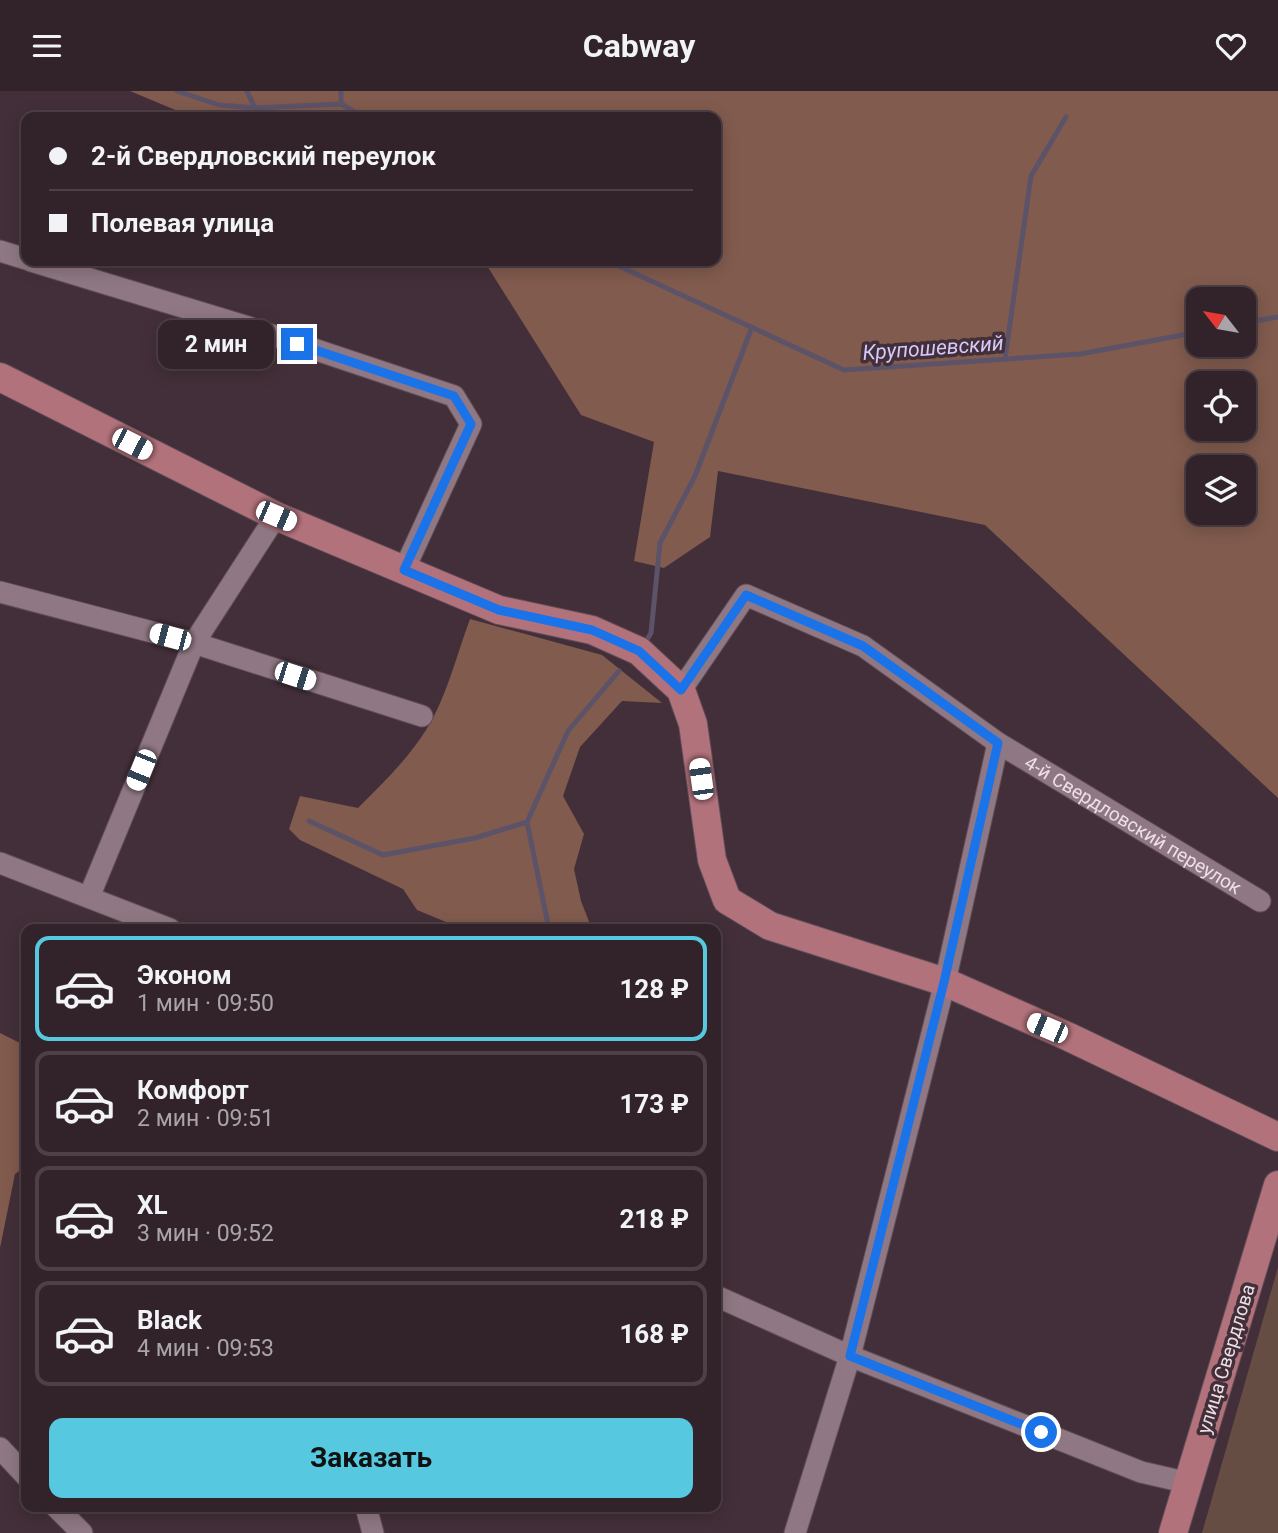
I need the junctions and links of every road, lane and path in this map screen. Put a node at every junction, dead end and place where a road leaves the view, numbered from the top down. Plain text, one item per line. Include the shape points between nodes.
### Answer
1 (0, 251) edge
2 (21, 258) edge
3 (49, 266) edge
4 (0, 377) edge
5 (276, 516) junction
6 (404, 570) junction
7 (0, 593) edge
8 (194, 643) junction
9 (681, 690) junction
10 (422, 716) dead end
11 (998, 743) junction
12 (0, 863) edge
13 (89, 897) junction
14 (1260, 901) dead end
15 (157, 924) edge
16 (944, 982) junction
17 (1278, 1137) edge
18 (1278, 1185) edge
19 (721, 1298) edge
20 (850, 1356) junction
21 (0, 1448) edge
22 (21, 1471) edge
23 (1189, 1483) junction
24 (61, 1512) edge
25 (367, 1512) edge
26 (82, 1533) edge
27 (373, 1533) edge
28 (794, 1533) edge
29 (1173, 1533) edge

1 - 2 street
3 - 6 street via 454,396 471,424
4 - 5 main road
5 - 6 main road
5 - 8 street
6 - 9 main road via 499,610 592,630 639,651
7 - 8 street
8 - 10 street
8 - 13 street
9 - 11 street, 4-й Свердловский переулок via 746,595 863,646
9 - 16 main road via 693,724 712,860 727,900 770,926
11 - 14 street, 4-й Свердловский переулок
11 - 16 street
12 - 13 street
13 - 15 street
16 - 17 main road
16 - 20 street
18 - 23 main road, улица Свердлова
19 - 20 street
20 - 23 street via 1141,1472
20 - 28 street
21 - 22 street
23 - 29 main road, улица Свердлова
24 - 26 street
25 - 27 street

